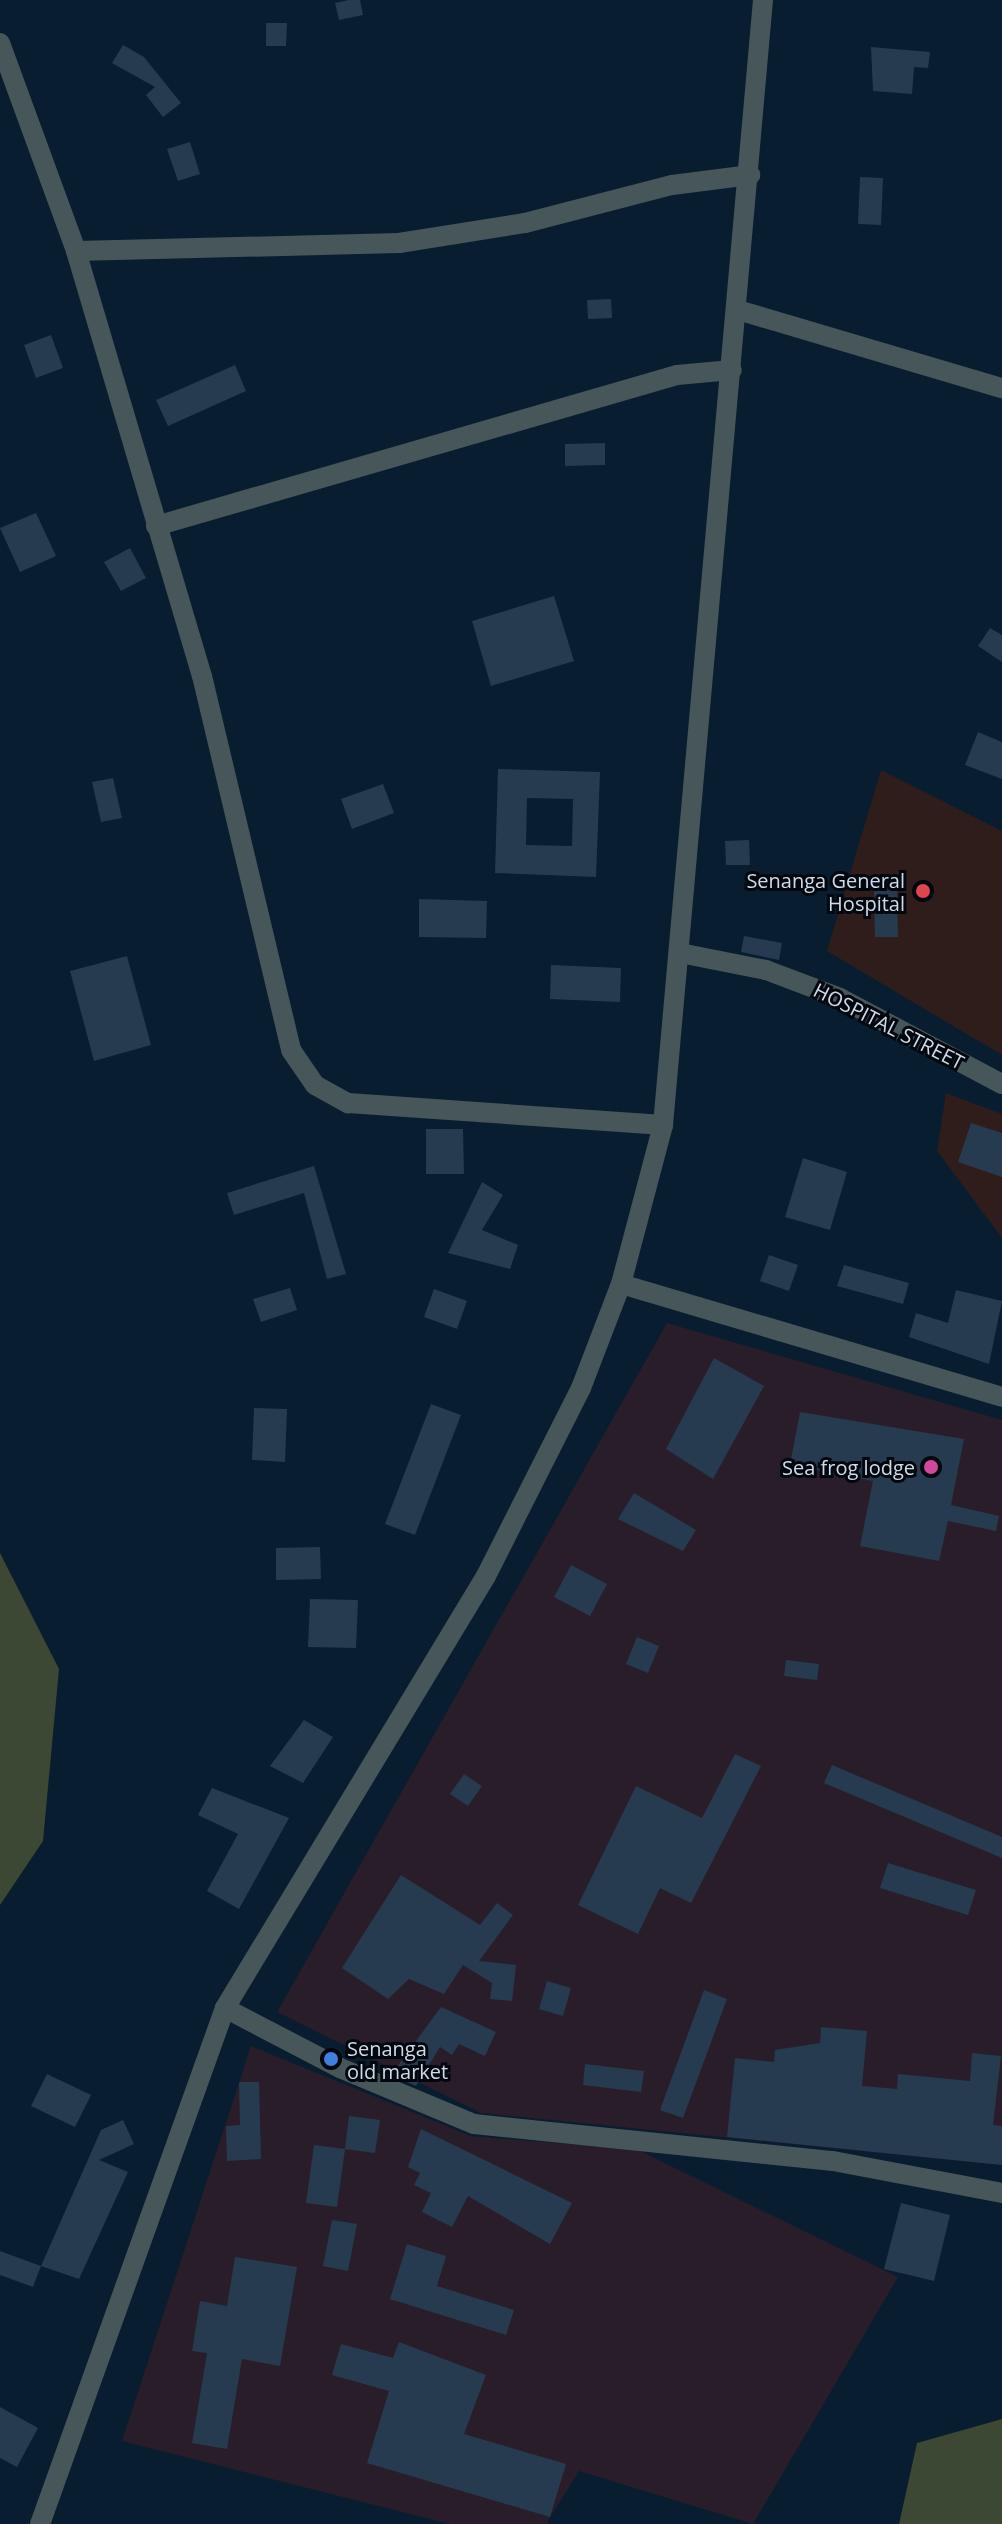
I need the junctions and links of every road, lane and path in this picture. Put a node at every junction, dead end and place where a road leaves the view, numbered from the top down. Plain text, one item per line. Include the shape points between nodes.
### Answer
1 (763, 0) edge
2 (0, 43) edge
3 (750, 175) junction
4 (76, 251) junction
5 (738, 310) junction
6 (732, 370) junction
7 (1002, 388) edge
8 (156, 526) junction
9 (680, 953) junction
10 (1002, 1084) edge
11 (663, 1125) junction
12 (621, 1284) junction
13 (1002, 1397) edge
14 (225, 2008) junction
15 (1002, 2193) edge
16 (40, 2524) edge

1 - 3 street
2 - 4 street
3 - 4 street via 672,185 525,223 399,243
3 - 5 street
4 - 8 street
5 - 6 street
5 - 7 street
6 - 8 street via 677,375
6 - 9 street
8 - 11 street via 202,676 291,1050 315,1085 348,1103
9 - 10 street, HOSPITAL STREET via 766,970 840,998
9 - 11 street
11 - 12 street
12 - 13 street
12 - 14 street via 581,1388 486,1576
14 - 15 street via 340,2068 474,2124 833,2161
14 - 16 street

